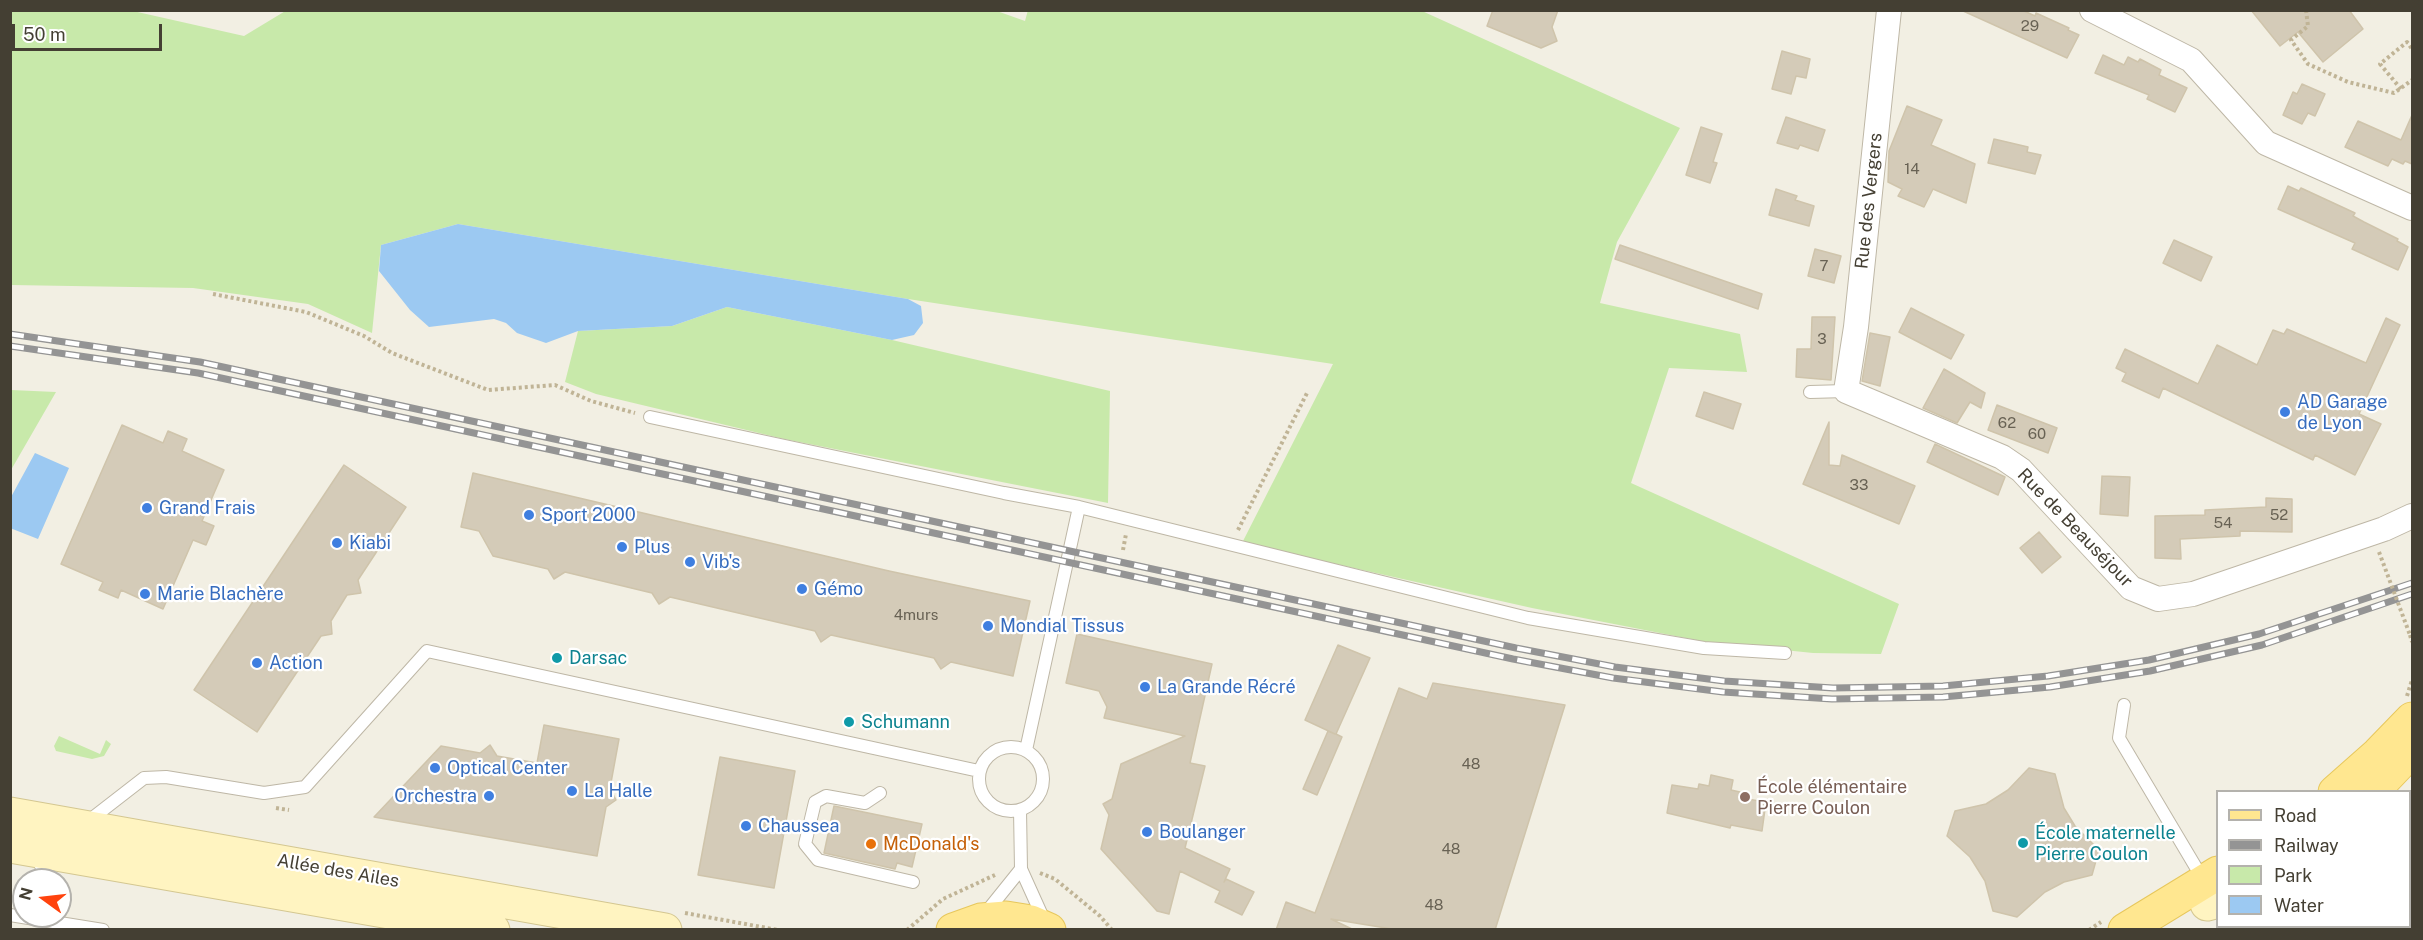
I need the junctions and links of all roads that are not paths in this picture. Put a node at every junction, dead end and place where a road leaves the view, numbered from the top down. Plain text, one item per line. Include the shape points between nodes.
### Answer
1 (1889, 10) edge
2 (2092, 10) edge
3 (2412, 208) edge
4 (1846, 391) junction
5 (1810, 393) dead end
6 (650, 417) road end
7 (1079, 507) junction
8 (2412, 516) edge
9 (1785, 653) dead end
10 (2124, 705) dead end
11 (2412, 719) edge
12 (1026, 750) junction
13 (2408, 761) edge
14 (979, 771) junction
15 (2337, 790) edge
16 (2358, 790) edge
17 (2374, 790) edge
18 (880, 793) dead end
19 (1020, 810) junction
20 (10, 814) edge
21 (81, 826) junction
22 (21, 848) edge
23 (39, 868) edge
24 (1021, 869) junction
25 (913, 882) dead end
26 (2213, 892) edge
27 (72, 924) edge
28 (967, 925) edge
29 (1049, 929) edge
30 (103, 930) edge
31 (493, 930) edge
32 (665, 930) edge
33 (2125, 930) edge
34 (2168, 930) edge

1 - 4 street, Rue des Vergers
2 - 3 street via 2192,60 2266,143
4 - 5 lane
4 - 8 street, Rue de Beauséjour via 2002,457 2021,470 2131,588 2158,599 2193,594
6 - 7 lane
7 - 9 lane via 1528,618 1704,648
7 - 12 lane
10 - 26 lane via 2119,738
11 - 15 main road
12 - 14 lane via 1010,747 994,751
12 - 19 lane via 1038,762 1043,778 1034,801
13 - 16 main road
13 - 17 main road
14 - 19 lane via 980,788 988,803 1003,811
14 - 21 lane via 427,651 305,787 264,793 166,777 144,778
18 - 25 lane via 865,803 826,796 815,802 805,844 818,861
19 - 24 lane
20 - 21 main road, Allée des Ailes
21 - 32 main road, Allée des Ailes
22 - 23 lane
22 - 31 main road, Allée des Ailes
24 - 28 lane
24 - 29 lane
26 - 33 main road
26 - 34 main road
27 - 30 lane
28 - 29 main road via 1006,918

